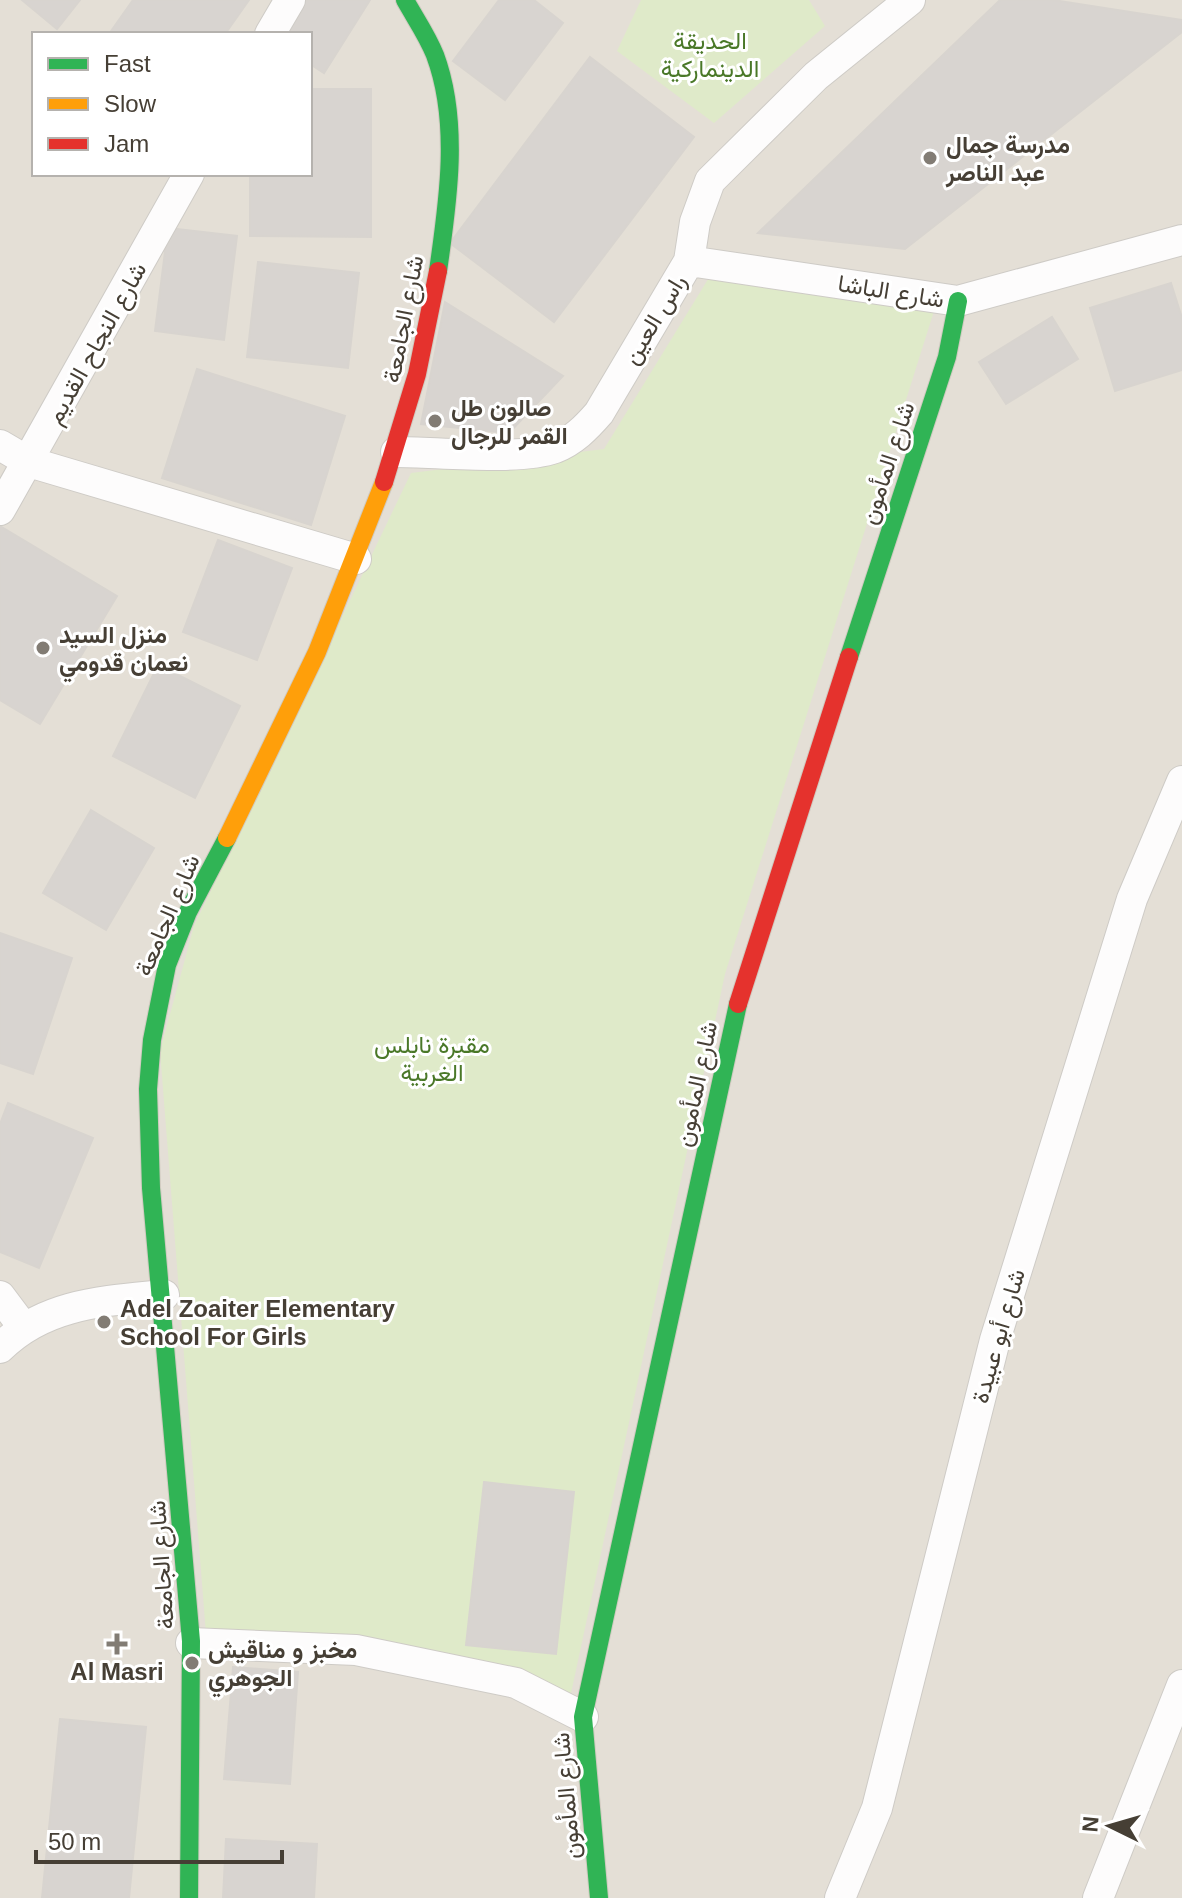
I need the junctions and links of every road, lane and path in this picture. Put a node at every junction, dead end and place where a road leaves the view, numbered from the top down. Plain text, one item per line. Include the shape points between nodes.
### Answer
1 (290, 0) edge
2 (405, 0) edge
3 (910, 0) edge
4 (271, 32) edge
5 (188, 176) edge
6 (1182, 240) edge
7 (689, 261) junction
8 (958, 301) junction
9 (0, 445) edge
10 (396, 452) junction
11 (29, 462) junction
12 (0, 510) edge
13 (356, 559) junction
14 (1182, 781) edge
15 (164, 1295) junction
16 (0, 1296) edge
17 (24, 1328) junction
18 (0, 1348) edge
19 (191, 1643) junction
20 (1182, 1685) edge
21 (583, 1717) junction
22 (189, 1898) edge
23 (599, 1898) edge
24 (840, 1898) edge
25 (1098, 1898) edge

1 - 4 street
2 - 10 street, شارع الجامعة via 436,58 448,147 438,285
3 - 7 street, راس العين via 816,76 710,181 695,222
5 - 11 street, شارع النجاح القديم
6 - 8 street, شارع الباشا
7 - 8 street, شارع الباشا
7 - 10 street, راس العين via 599,413 570,440 528,453
8 - 21 street, شارع المأمون via 947,357 743,983
9 - 11 street
10 - 13 street, شارع الجامعة
11 - 12 street, شارع النجاح القديم
11 - 13 street
13 - 15 street, شارع الجامعة via 255,784 187,918 161,987 150,1051 150,1126
14 - 24 street, شارع أبو عبيدة via 1132,899 995,1340 877,1808
15 - 17 street via 73,1306
15 - 19 street, شارع الجامعة
16 - 17 street
17 - 18 street
19 - 21 street via 356,1650 516,1683
19 - 22 street, شارع الجامعة
20 - 25 street
21 - 23 street, شارع المأمون

